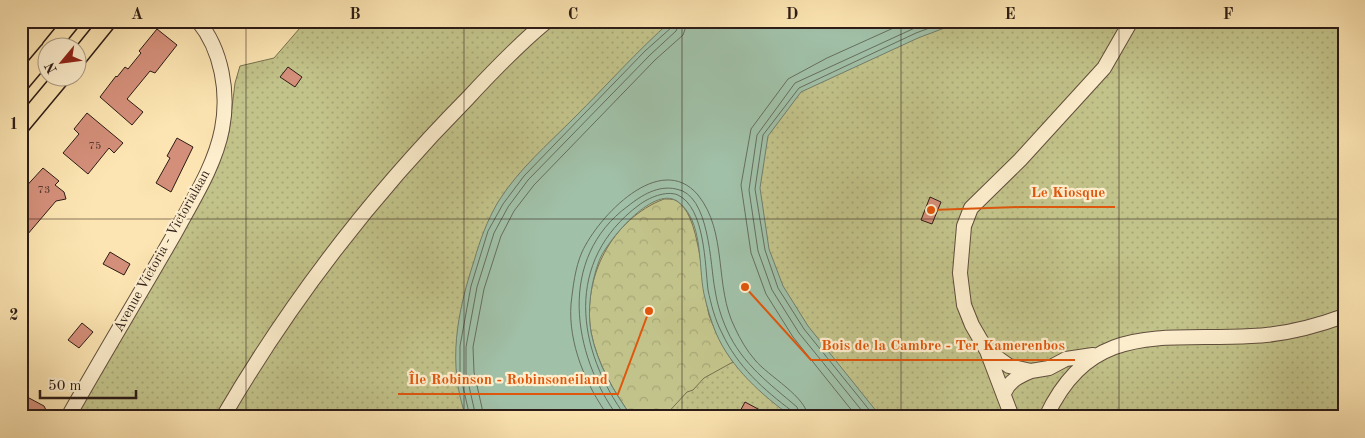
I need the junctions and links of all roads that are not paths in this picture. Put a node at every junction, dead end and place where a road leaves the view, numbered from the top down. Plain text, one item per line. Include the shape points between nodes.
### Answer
1 (72, 21) edge
2 (108, 21) edge
3 (198, 21) edge
4 (547, 21) edge
5 (1131, 21) edge
6 (58, 38) edge
7 (88, 46) edge
8 (38, 62) edge
9 (21, 82) edge
10 (53, 88) edge
11 (21, 126) edge
12 (1344, 316) edge
13 (987, 351) junction
14 (1095, 355) junction
15 (1031, 371) junction
16 (1004, 393) junction
17 (68, 417) edge
18 (222, 417) edge
19 (1012, 417) edge
20 (1046, 417) edge

1 - 6 main road
2 - 7 main road
3 - 17 street, Avenue Victoria - Victorialaan via 213,47 224,84 222,130 217,146 194,197
4 - 18 street via 444,122 371,207 268,343
5 - 13 street via 1104,68 971,208 964,226 960,288 972,325
8 - 9 main road
10 - 11 main road
12 - 14 street via 1271,335 1138,340
13 - 15 street via 1009,366
13 - 16 street
14 - 15 street via 1066,359 1049,368
14 - 20 street via 1077,369
15 - 16 street via 1007,385
16 - 19 street

